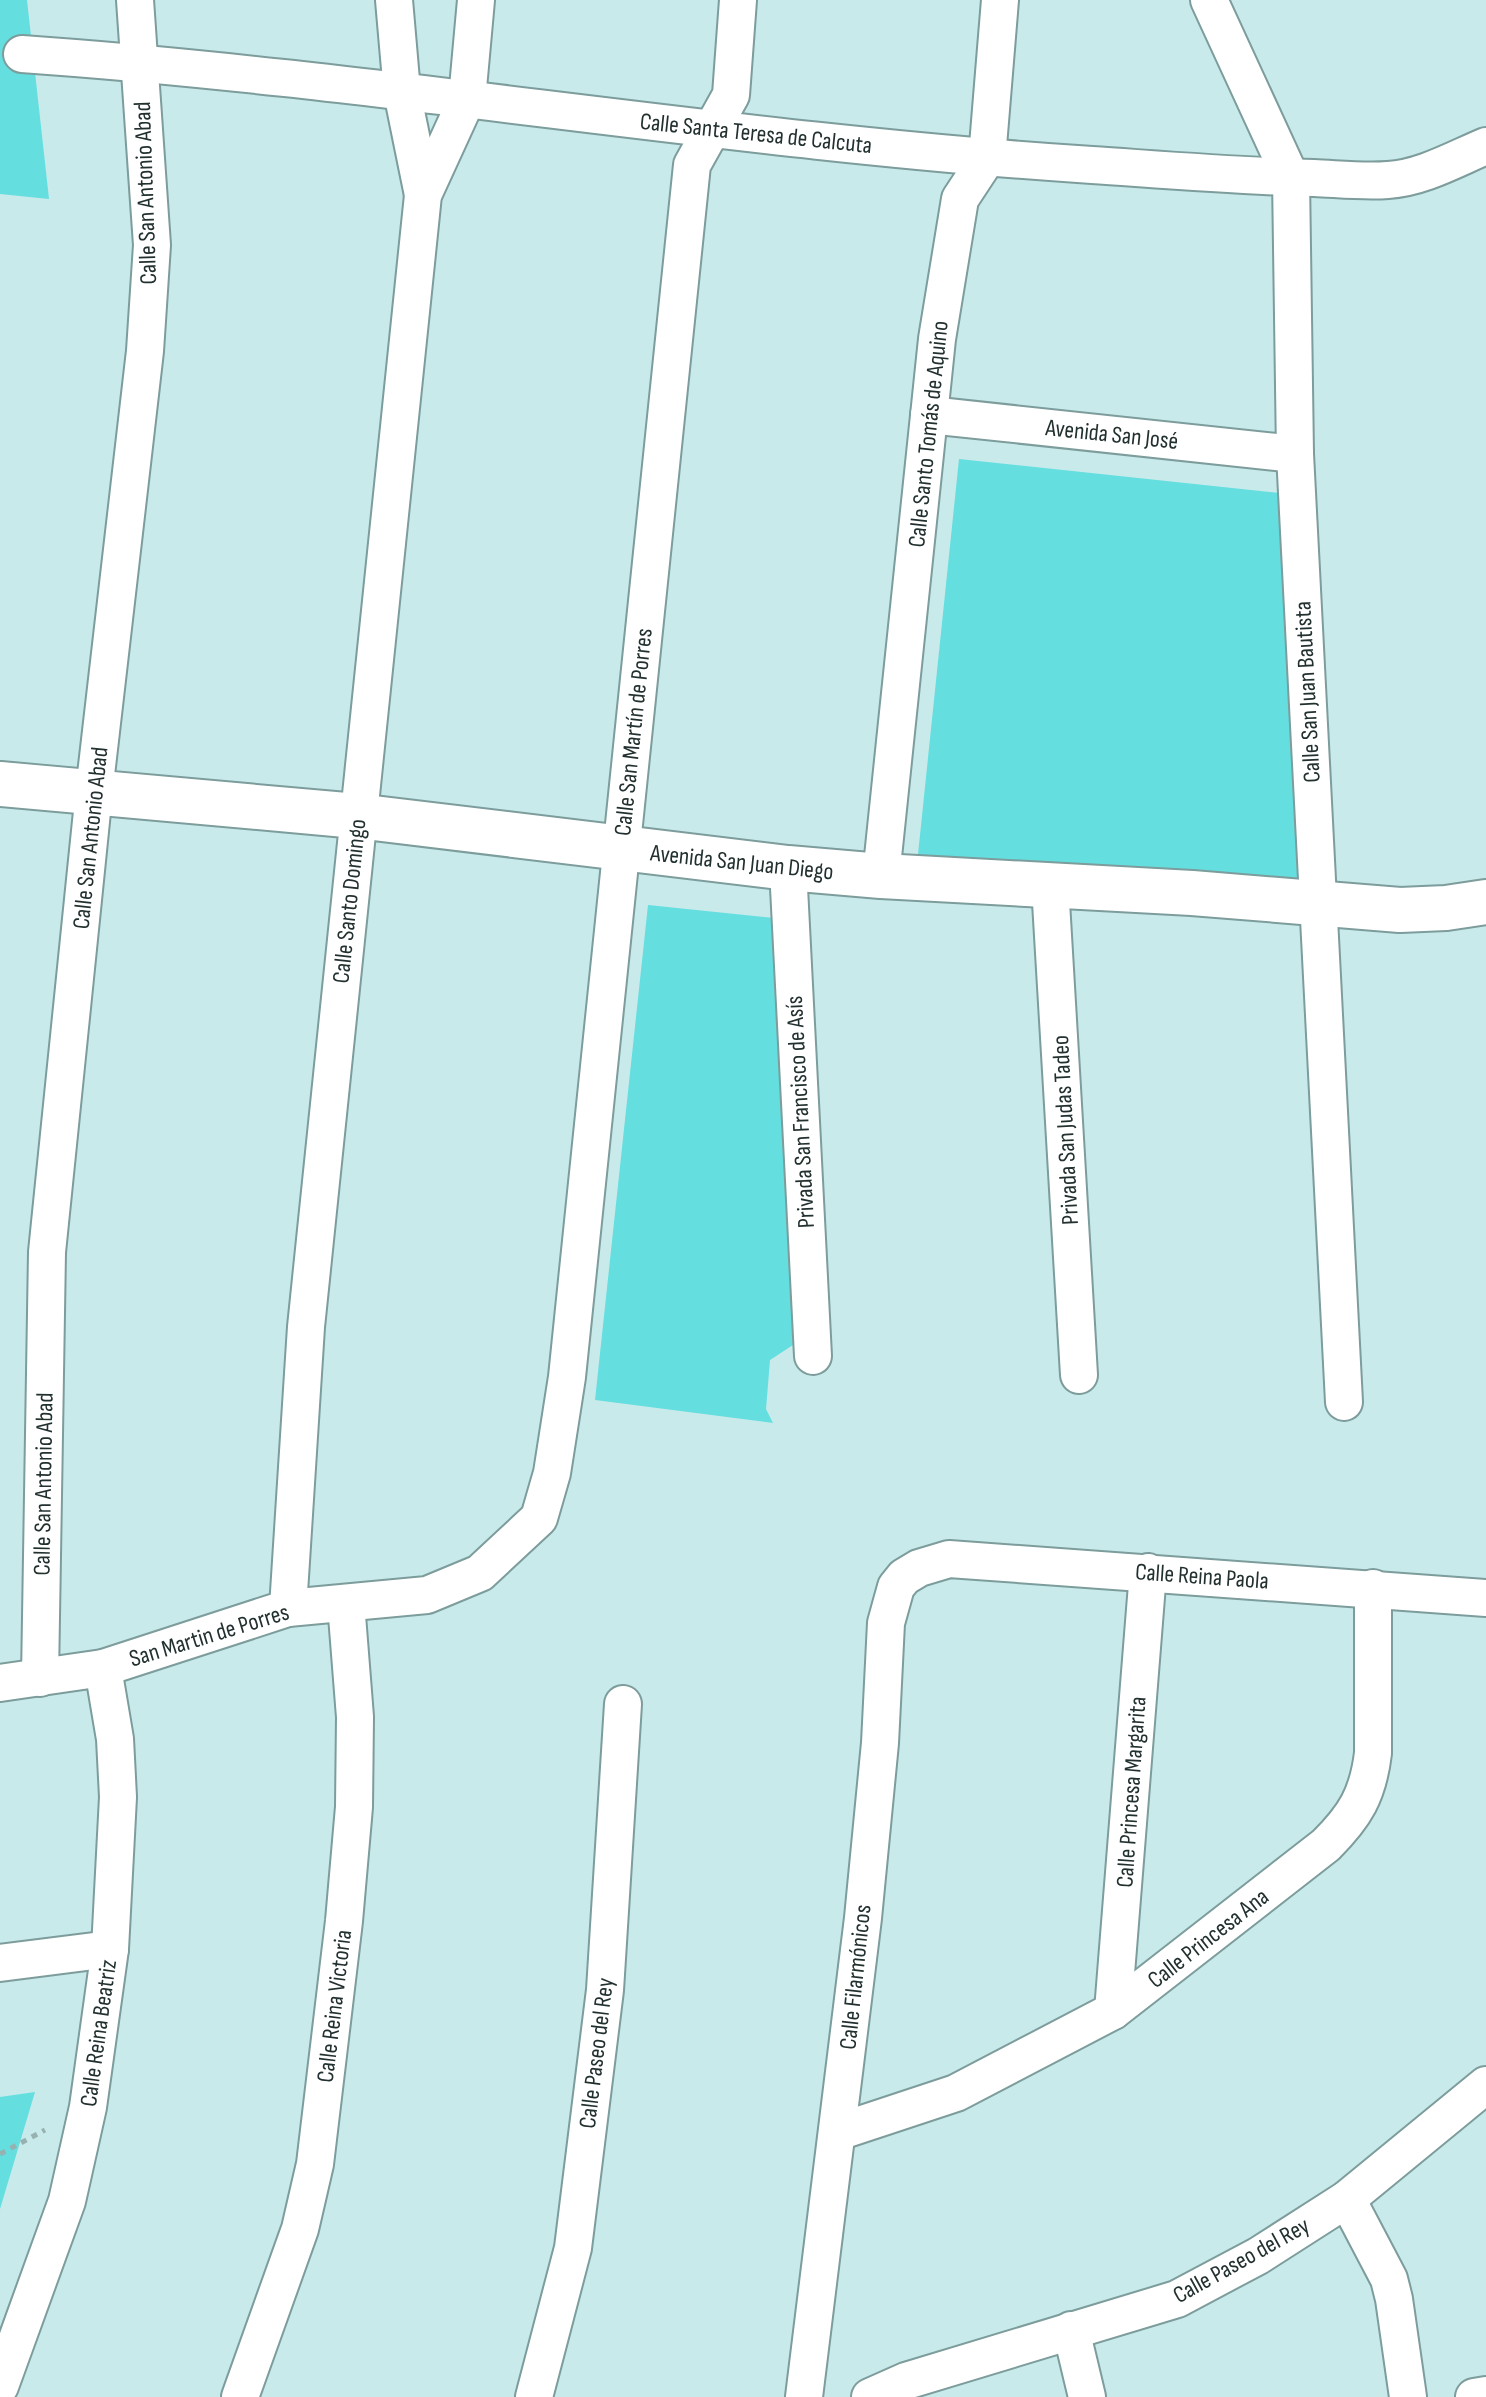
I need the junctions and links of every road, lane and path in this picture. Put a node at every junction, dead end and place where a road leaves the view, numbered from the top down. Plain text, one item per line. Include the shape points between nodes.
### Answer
1 (135, 0) edge
2 (394, 0) edge
3 (476, 0) edge
4 (738, 0) edge
5 (1000, 0) edge
6 (1209, 0) edge
7 (22, 54) dead end
8 (141, 63) junction
9 (402, 92) junction
10 (467, 99) junction
11 (711, 129) junction
12 (1486, 146) edge
13 (987, 158) junction
14 (1291, 178) junction
15 (423, 195) junction
16 (929, 415) junction
17 (1295, 454) junction
18 (0, 784) edge
19 (94, 792) junction
20 (357, 816) junction
21 (621, 848) junction
22 (788, 868) junction
23 (881, 876) junction
24 (1050, 885) junction
25 (1317, 902) junction
26 (1486, 902) edge
27 (813, 1356) dead end
28 (1079, 1375) dead end
29 (1344, 1402) dead end
30 (552, 1473) joint
31 (919, 1568) joint
32 (1148, 1572) junction
33 (1373, 1588) junction
34 (1486, 1598) edge
35 (346, 1603) junction
36 (288, 1608) junction
37 (103, 1668) junction
38 (40, 1678) junction
39 (0, 1683) edge
40 (623, 1704) dead end
41 (110, 1949) junction
42 (0, 1963) edge
43 (1113, 2011) junction
44 (1486, 2085) edge
45 (838, 2132) junction
46 (1347, 2199) junction
47 (1071, 2330) junction
48 (0, 2386) edge
49 (1486, 2395) edge
50 (240, 2397) edge
51 (534, 2397) edge
52 (804, 2397) edge
53 (870, 2397) edge
54 (1087, 2397) edge
55 (1408, 2397) edge
56 (1474, 2397) edge

1 - 8 street, Calle San Antonio Abad
2 - 9 street, Calle Santo Domingo
3 - 10 street, Calle Santo Domingo
4 - 11 street, Calle San Martín de Porres via 731,95
5 - 13 street, Calle Santo Tomás de Aquino
6 - 14 street, Calle San Juan Bautista
7 - 8 street, Calle Santa Teresa de Calcuta
8 - 9 street, Calle Santa Teresa de Calcuta
8 - 19 street, Calle San Antonio Abad via 152,245 145,351
9 - 10 street, Calle Santa Teresa de Calcuta
9 - 15 street, Calle Santo Domingo
10 - 11 street, Calle Santa Teresa de Calcuta
10 - 15 street, Calle Santo Domingo
11 - 13 street, Calle Santa Teresa de Calcuta
11 - 21 street, Calle San Martín de Porres via 692,165
12 - 14 street, Calle Santa Teresa de Calcuta via 1388,181
13 - 14 street, Calle Santa Teresa de Calcuta
13 - 16 street, Calle Santo Tomás de Aquino via 960,199
14 - 17 street, Calle San Juan Bautista
15 - 20 street, Calle Santo Domingo
16 - 17 street, Avenida San José
16 - 23 street, Calle Santo Tomás de Aquino
17 - 25 street, Calle San Juan Bautista
18 - 19 street, Avenida San Juan Diego
19 - 20 street, Avenida San Juan Diego
19 - 38 street, Calle San Antonio Abad via 47,1252
20 - 21 street, Avenida San Juan Diego
20 - 36 street, Calle Santo Domingo via 306,1327
21 - 22 street, Avenida San Juan Diego
21 - 30 street, Calle San Martín de Porres via 567,1377
22 - 23 street, Avenida San Juan Diego
22 - 27 street, Privada San Francisco de Asís
23 - 24 street, Avenida San Juan Diego
24 - 25 street, Avenida San Juan Diego
24 - 28 street, Privada San Judas Tadeo
25 - 26 street, Avenida San Juan Diego via 1400,910
25 - 29 street, Calle San Juan Bautista
30 - 35 street, San Martin de Porres via 539,1518 480,1573 427,1595
31 - 32 street, Calle Reina Paola via 949,1559
31 - 45 street, Calle Filarmónicos via 896,1587 886,1623 878,1759
32 - 33 street, Calle Reina Paola
32 - 43 street, Calle Princesa Margarita
33 - 34 street, Calle Reina Paola
33 - 43 street, Calle Princesa Ana via 1373,1753 1363,1798 1326,1845
35 - 36 street, San Martin de Porres
35 - 50 street, Calle Reina Victoria via 355,1717 354,1807 315,2164 300,2229
36 - 37 street, San Martin de Porres
37 - 38 street, San Martin de Porres
37 - 41 street, Calle Reina Beatriz via 118,1797
38 - 39 street, San Martin de Porres
40 - 51 street, Calle Paseo del Rey via 605,1990 575,2233
41 - 42 street
41 - 48 street, Calle Reina Beatriz via 88,2107 67,2201
43 - 45 street, Calle Princesa Ana via 956,2093
44 - 46 street, Calle Paseo del Rey
45 - 52 street, Calle Filarmónicos
46 - 47 street, Calle Paseo del Rey via 1258,2256 1177,2299
46 - 55 street via 1389,2279
47 - 53 street, Calle Paseo del Rey
47 - 54 street
49 - 56 street

